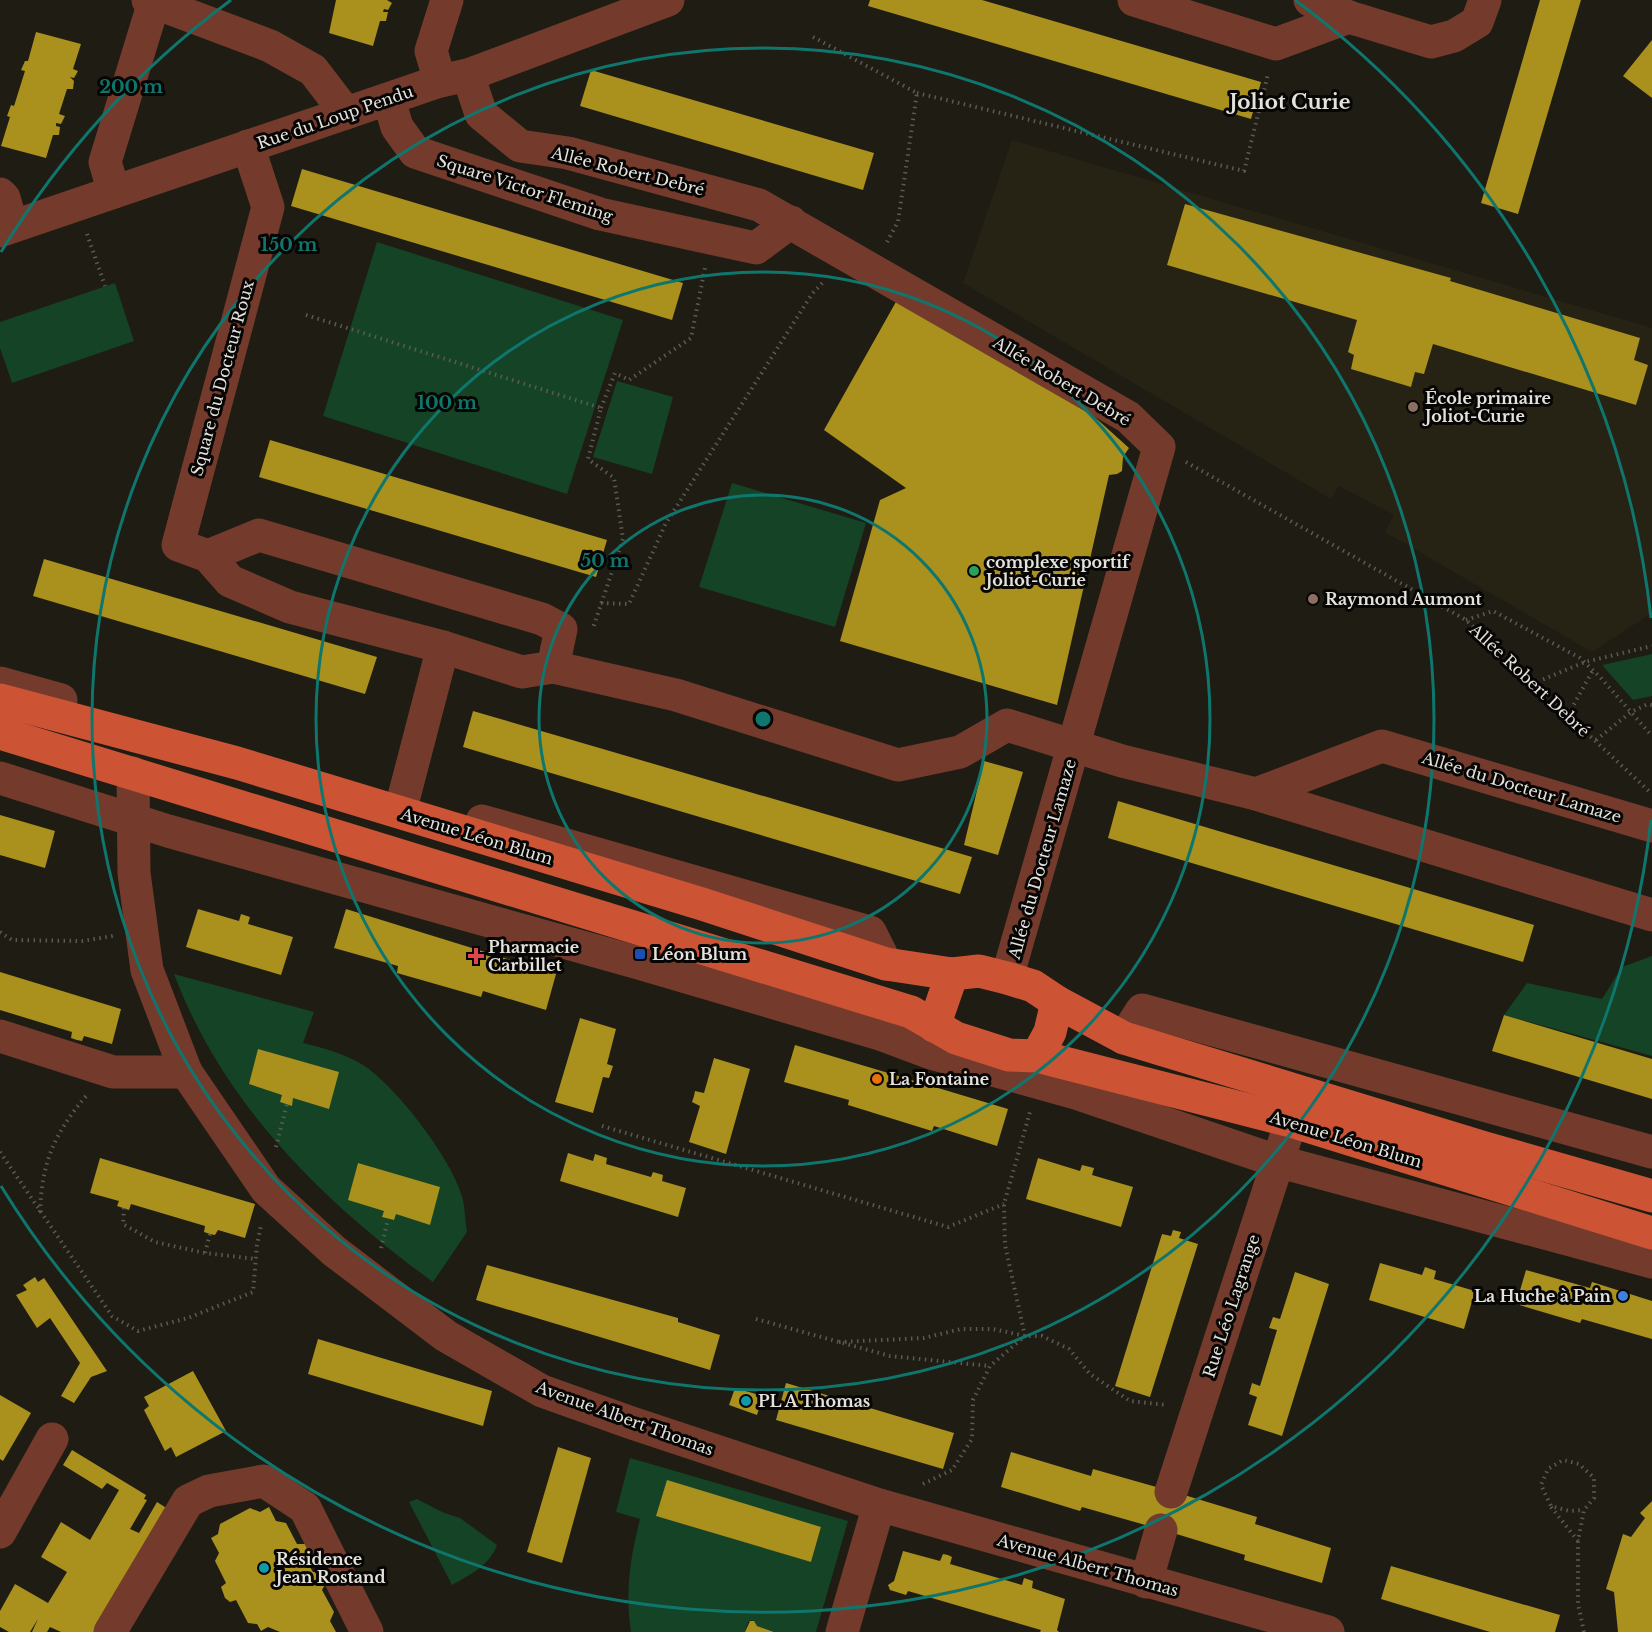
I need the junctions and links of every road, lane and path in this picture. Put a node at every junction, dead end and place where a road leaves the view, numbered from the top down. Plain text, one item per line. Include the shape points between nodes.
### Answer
1 (447, 0) edge
2 (667, 0) edge
3 (1134, 0) edge
4 (1310, 0) edge
5 (1485, 0) edge
6 (151, 1) edge
7 (1350, 17) junction
8 (813, 37) dead end
9 (1276, 44) junction
10 (454, 78) junction
11 (917, 93) junction
12 (389, 100) junction
13 (346, 113) junction
14 (248, 146) junction
15 (114, 192) junction
16 (0, 194) edge
17 (790, 222) junction
18 (85, 228) dead end
19 (6, 229) edge
20 (712, 238) junction
21 (861, 262) junction
22 (105, 286) dead end
23 (306, 315) dead end
24 (601, 408) junction
25 (1160, 447) junction
26 (208, 556) junction
27 (602, 603) junction
28 (1466, 620) junction
29 (1652, 646) edge
30 (442, 647) junction
31 (1585, 662) junction
32 (565, 670) junction
33 (1593, 670) junction
34 (0, 682) edge
35 (1532, 684) junction
36 (0, 700) edge
37 (1652, 705) edge
38 (1631, 712) junction
39 (1568, 715) junction
40 (0, 733) edge
41 (1652, 736) edge
42 (1596, 740) junction
43 (1075, 748) junction
44 (133, 773) junction
45 (0, 778) edge
46 (1257, 794) junction
47 (1652, 794) edge
48 (402, 805) junction
49 (134, 818) junction
50 (1652, 826) edge
51 (1652, 915) edge
52 (0, 932) edge
53 (122, 934) dead end
54 (952, 974) junction
55 (1007, 978) junction
56 (1057, 1002) junction
57 (923, 1019) junction
58 (883, 1035) junction
59 (0, 1036) edge
60 (1124, 1038) junction
61 (1038, 1056) junction
62 (113, 1072) junction
63 (186, 1072) junction
64 (1059, 1088) junction
65 (287, 1104) dead end
66 (1291, 1121) junction
67 (602, 1126) dead end
68 (276, 1151) dead end
69 (0, 1152) edge
70 (1652, 1152) edge
71 (1277, 1161) junction
72 (1652, 1196) edge
73 (1004, 1204) junction
74 (124, 1208) dead end
75 (40, 1213) junction
76 (263, 1217) dead end
77 (388, 1219) dead end
78 (1652, 1233) edge
79 (210, 1234) dead end
80 (381, 1251) dead end
81 (205, 1253) junction
82 (256, 1259) junction
83 (1652, 1262) edge
84 (756, 1319) dead end
85 (1025, 1336) junction
86 (838, 1342) junction
87 (990, 1366) junction
88 (1176, 1406) dead end
89 (52, 1439) dead end
90 (914, 1488) dead end
91 (1171, 1492) dead end
92 (879, 1505) junction
93 (1551, 1506) junction
94 (1584, 1510) junction
95 (1161, 1530) dead end
96 (0, 1532) edge
97 (1578, 1541) junction
98 (1146, 1582) junction
99 (110, 1632) edge
100 (367, 1632) edge
101 (842, 1632) edge
102 (1328, 1632) edge
103 (1584, 1632) edge

1 - 10 street, Allée Robert Debré via 431,51
2 - 10 street, Rue du Loup Pendu
3 - 9 street
4 - 7 street
5 - 7 street via 1477,22 1454,36 1431,42
6 - 13 street via 270,46 313,70
6 - 15 street via 105,162
7 - 9 street
8 - 11 path
9 - 11 path via 1244,171
10 - 12 street, Rue du Loup Pendu
10 - 17 street, Allée Robert Debré via 481,114 520,146 568,153 759,205
11 - 21 path via 898,222
12 - 13 street, Rue du Loup Pendu
12 - 20 street, Square Victor Fleming via 398,127 415,152 600,214
13 - 14 street, Rue du Loup Pendu
14 - 15 street, Rue du Loup Pendu
14 - 26 street, Square du Docteur Roux via 268,207 178,545
15 - 19 street, Rue du Loup Pendu
16 - 19 street via 4,198
17 - 20 street, Square Victor Fleming via 756,248
17 - 21 street, Allée Robert Debré
18 - 22 path
20 - 24 path via 691,338 629,380 615,373
21 - 25 street, Allée Robert Debré via 1128,417
21 - 27 path via 812,294 666,523 629,604
23 - 24 path
24 - 27 path via 588,459 614,478 623,539
25 - 28 path, Allée Robert Debré
25 - 43 street
26 - 30 street, Square du Docteur Roux via 230,581 290,607
26 - 32 street via 259,535 542,619 561,629
27 - 32 path
28 - 31 path via 1492,611
28 - 35 path, Allée Robert Debré
29 - 31 path
30 - 32 street, Square du Docteur Roux via 522,672
30 - 48 street
31 - 33 path
31 - 35 path
32 - 43 street, Square du Docteur Roux via 676,695 898,765 960,752 1007,725
33 - 38 path
33 - 39 path
34 - 48 street
35 - 39 path, Allée Robert Debré
36 - 48 main road, Avenue Léon Blum
37 - 38 path
38 - 41 path
38 - 42 path
39 - 42 path, Allée Robert Debré
40 - 44 main road, Avenue Léon Blum
42 - 47 path, Allée Robert Debré
43 - 46 street, Allée du Docteur Lamaze
43 - 55 street, Allée du Docteur Lamaze
44 - 49 street, Avenue Albert Thomas
44 - 57 main road, Avenue Léon Blum
45 - 49 street
46 - 50 street, Allée du Docteur Lamaze via 1382,746
46 - 51 street, Allée du Docteur Lamaze
48 - 54 main road, Avenue Léon Blum via 886,964
49 - 58 street via 168,831
49 - 63 street, Avenue Albert Thomas via 134,873 147,970
52 - 53 path via 12,940 82,941
54 - 55 main road, Avenue Léon Blum via 979,971
54 - 57 main road
55 - 56 main road, Avenue Léon Blum via 1034,986
56 - 60 main road, Avenue Léon Blum
56 - 61 main road via 1050,1032
57 - 58 street
57 - 61 main road, Avenue Léon Blum via 956,1038 1009,1056
58 - 64 street via 932,1053
59 - 62 street
60 - 70 street via 1142,1010
60 - 72 main road, Avenue Léon Blum
61 - 66 main road, Avenue Léon Blum
62 - 63 street
62 - 75 path via 85,1097 60,1128 48,1154
63 - 92 street, Avenue Albert Thomas via 266,1189 334,1251 446,1336 542,1391
64 - 71 street
64 - 73 path via 1030,1112
65 - 68 path
66 - 71 street, Rue Léo Lagrange
66 - 78 main road, Avenue Léon Blum
67 - 73 path via 948,1227
69 - 75 path
71 - 83 street
71 - 91 street, Rue Léo Lagrange
73 - 85 path via 1005,1245
74 - 81 path via 123,1224 155,1242
75 - 82 path via 112,1316 138,1330 188,1318 253,1292
76 - 82 path
77 - 80 path
79 - 81 path
81 - 82 path
84 - 86 path
85 - 86 path via 993,1329 962,1329 924,1338
85 - 87 path
85 - 88 path via 1042,1336 1069,1349 1090,1374 1130,1401
86 - 87 path via 890,1356
87 - 90 path via 973,1400 972,1439 952,1470
89 - 96 street
92 - 98 street, Avenue Albert Thomas
92 - 101 street
93 - 94 path
93 - 94 path via 1541,1485 1548,1469 1563,1460 1579,1464 1594,1478 1594,1498
93 - 97 path
94 - 97 path
95 - 98 street
97 - 103 path via 1578,1604
98 - 102 street, Avenue Albert Thomas
99 - 100 street via 188,1501 209,1491 264,1481 305,1508

